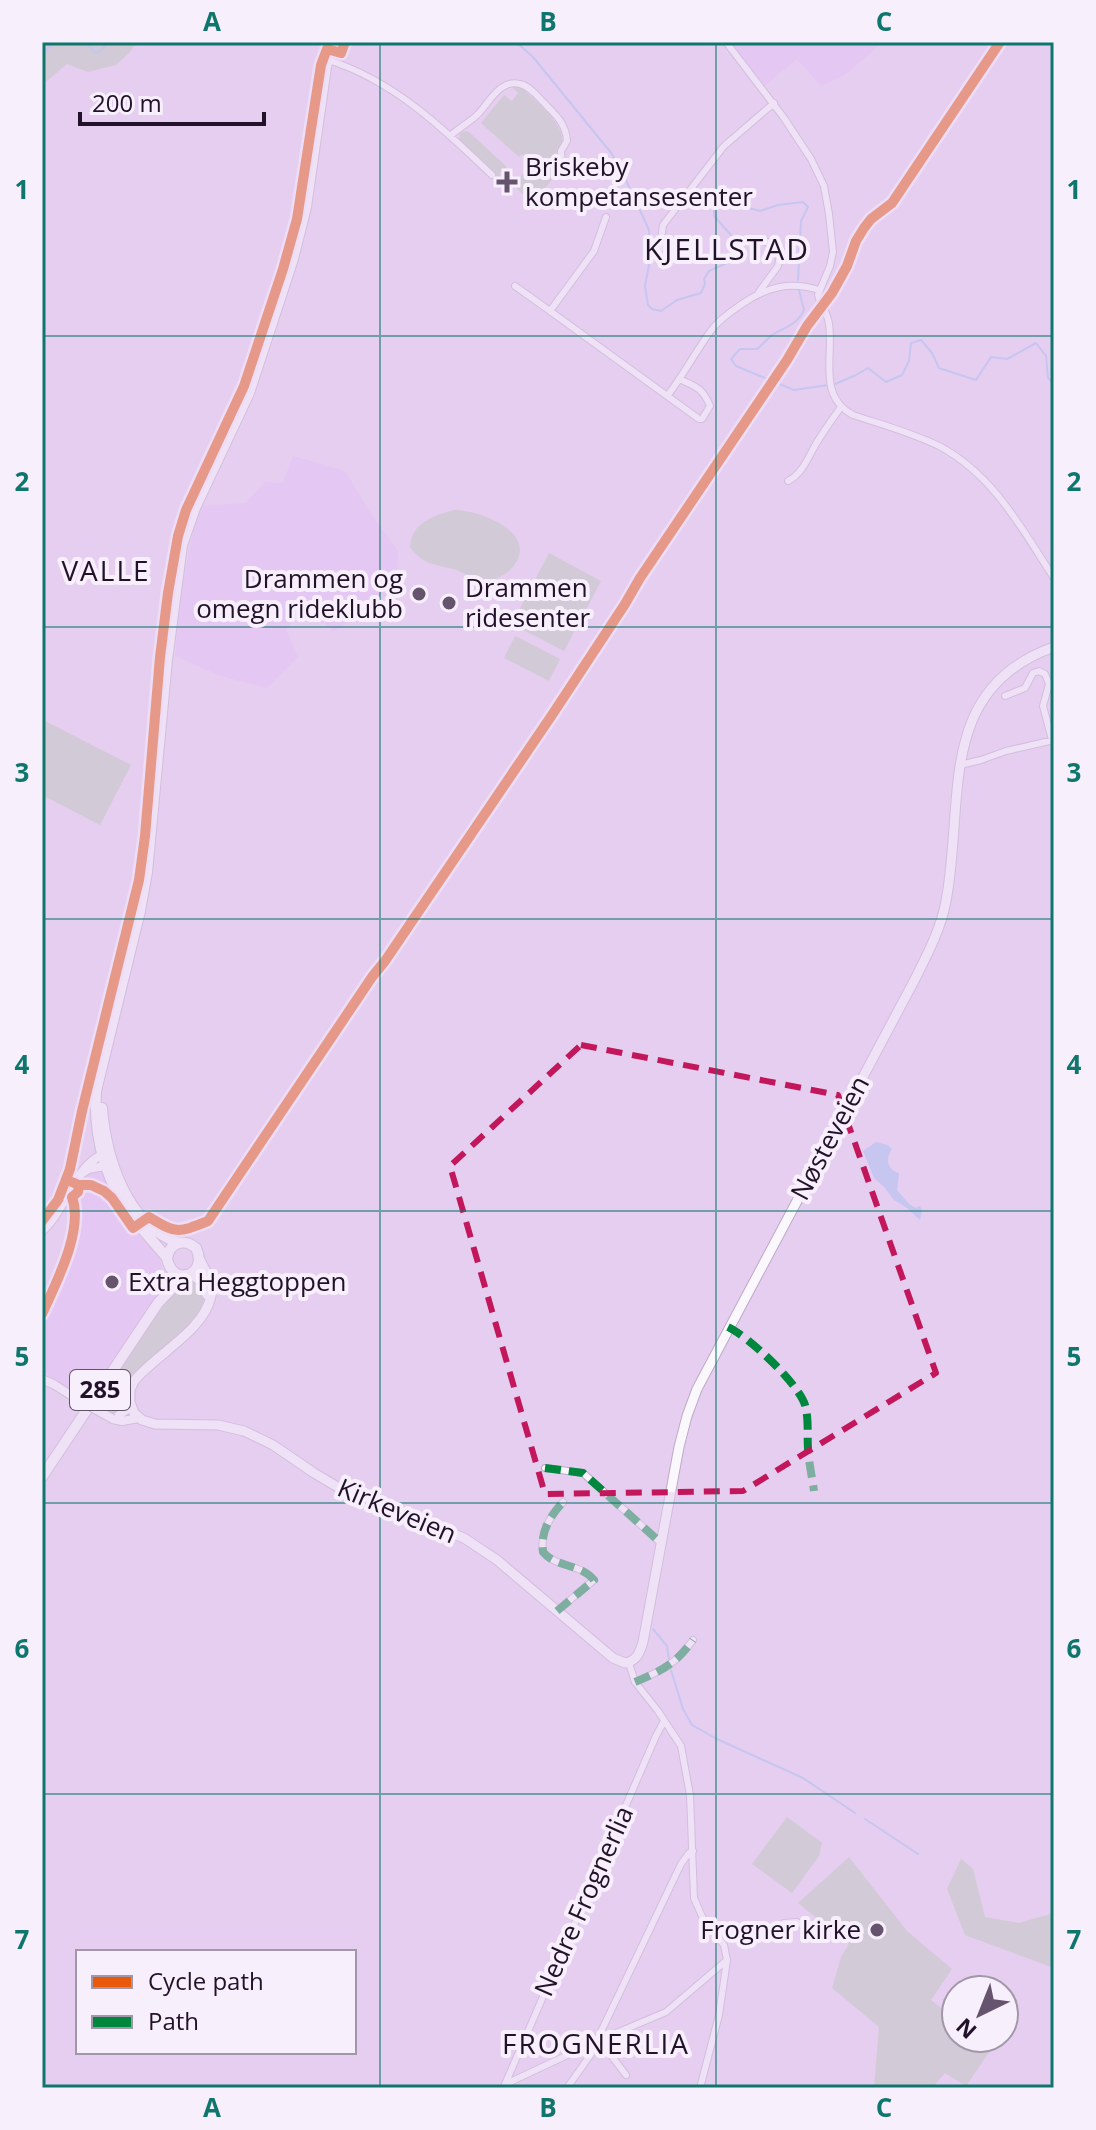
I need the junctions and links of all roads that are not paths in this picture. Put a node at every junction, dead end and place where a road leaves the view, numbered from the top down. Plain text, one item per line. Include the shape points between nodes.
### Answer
1 (332, 42) edge
2 (338, 42) edge
3 (726, 42) edge
4 (330, 61) junction
5 (774, 103) junction
6 (450, 136) junction
7 (562, 166) dead end
8 (492, 175) dead end
9 (606, 217) dead end
10 (750, 240) dead end
11 (659, 255) dead end
12 (515, 286) dead end
13 (819, 290) junction
14 (759, 292) junction
15 (550, 311) junction
16 (679, 379) junction
17 (668, 395) junction
18 (841, 407) junction
19 (788, 481) dead end
20 (1054, 578) edge
21 (1054, 647) edge
22 (1005, 696) dead end
23 (1053, 740) edge
24 (960, 765) junction
25 (106, 1160) junction
26 (69, 1195) junction
27 (42, 1231) edge
28 (179, 1243) junction
29 (200, 1260) junction
30 (168, 1263) junction
31 (188, 1274) junction
32 (158, 1303) junction
33 (209, 1303) junction
34 (42, 1314) edge
35 (42, 1379) edge
36 (131, 1407) junction
37 (139, 1418) junction
38 (113, 1419) junction
39 (545, 1468) dead end
40 (42, 1477) edge
41 (563, 1502) dead end
42 (661, 1543) junction
43 (557, 1611) junction
44 (693, 1640) dead end
45 (632, 1661) junction
46 (635, 1682) junction
47 (664, 1721) junction
48 (693, 1851) junction
49 (784, 1923) dead end
50 (809, 1930) dead end
51 (727, 1960) junction
52 (600, 2039) junction
53 (626, 2075) dead end
54 (504, 2085) edge
55 (567, 2088) edge
56 (700, 2088) edge

1 - 4 main road
2 - 4 main road
3 - 5 street
4 - 6 street via 398,95
4 - 25 main road via 293,259 249,393 182,545 146,880 101,1074
5 - 11 street via 724,146 663,225
5 - 13 street via 811,159 825,192 833,252
6 - 7 street via 500,88 520,84 564,127
6 - 8 street
9 - 15 street via 594,251
10 - 14 street via 776,243 781,250 778,266
12 - 15 street
13 - 14 street via 792,286
13 - 18 street via 829,323 830,385
14 - 16 street via 719,321
15 - 17 street
16 - 17 street
16 - 17 street via 705,395 710,406 705,416 699,419
18 - 19 street via 802,470
18 - 20 street via 927,441 969,467 1006,505
21 - 24 main road, Nøsteveien via 1016,666 990,689 970,724
22 - 23 street via 1025,688 1033,673 1045,674 1049,684 1043,706
23 - 24 street
24 - 42 main road, Nøsteveien via 945,907 933,940 697,1389
25 - 26 street via 88,1163
25 - 28 main road via 137,1210 162,1235
25 - 30 main road via 126,1209
26 - 27 street
26 - 34 street via 76,1208 70,1244
28 - 29 main road via 193,1246
28 - 30 main road, 285 via 170,1248
29 - 31 main road, 285
29 - 33 main road via 210,1284
30 - 31 main road via 177,1274
30 - 32 main road, 285
31 - 32 main road, 285
31 - 33 main road via 203,1283
32 - 40 main road, 285
33 - 36 main road via 199,1321 134,1381
35 - 38 street, bridge
36 - 37 main road
36 - 38 street
37 - 38 street, Kirkeveien
37 - 43 main road, Kirkeveien via 155,1424 218,1425 257,1437 346,1492 473,1544
39 - 42 street via 583,1473
41 - 43 street via 544,1531 543,1552 594,1580
42 - 45 main road, Nøsteveien via 643,1642
43 - 45 main road, Kirkeveien via 613,1658
44 - 46 street via 670,1666
45 - 46 street
46 - 47 street
47 - 48 street via 684,1757
47 - 54 street, Nedre Frognerlia
48 - 51 street via 696,1906 726,1950
48 - 52 street via 681,1864
49 - 50 street via 797,1922
51 - 52 street via 666,2012
51 - 56 street
52 - 53 street
52 - 54 street
52 - 55 street

